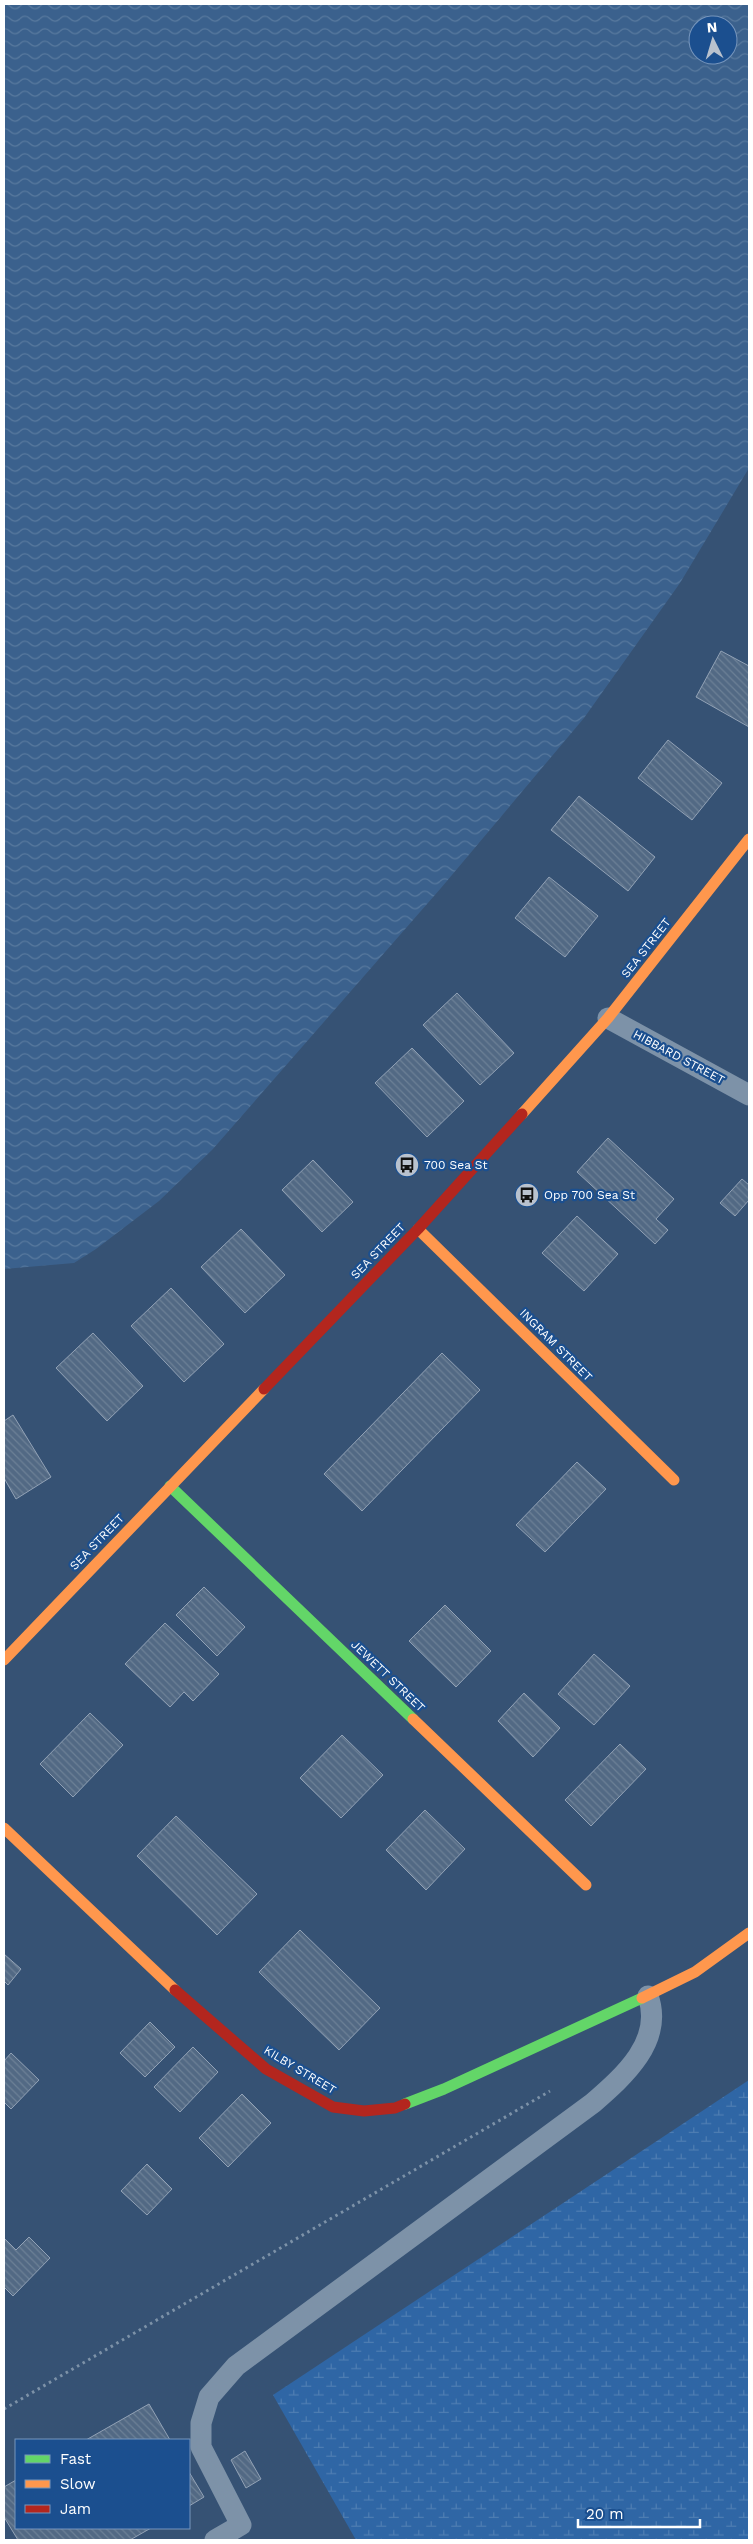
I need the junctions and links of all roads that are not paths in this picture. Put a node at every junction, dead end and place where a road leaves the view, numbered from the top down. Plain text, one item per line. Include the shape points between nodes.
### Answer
1 (749, 839) edge
2 (608, 1018) junction
3 (749, 1095) edge
4 (418, 1229) junction
5 (674, 1480) dead end
6 (170, 1486) junction
7 (4, 1660) edge
8 (4, 1828) edge
9 (586, 1885) dead end
10 (749, 1933) edge
11 (648, 1996) junction
12 (215, 2540) edge

1 - 2 street, SEA STREET
2 - 3 lane, HIBBARD STREET
2 - 4 street, SEA STREET
4 - 5 street, INGRAM STREET
4 - 6 street, SEA STREET
6 - 7 street, SEA STREET
6 - 9 street, JEWETT STREET
8 - 11 street, KILBY STREET via 233,2042 266,2069 333,2106 364,2111 395,2108
10 - 11 street, KILBY STREET via 696,1972
11 - 12 lane via 654,2016 648,2038 615,2084 236,2366 221,2381 209,2397 201,2423 202,2447 241,2525

